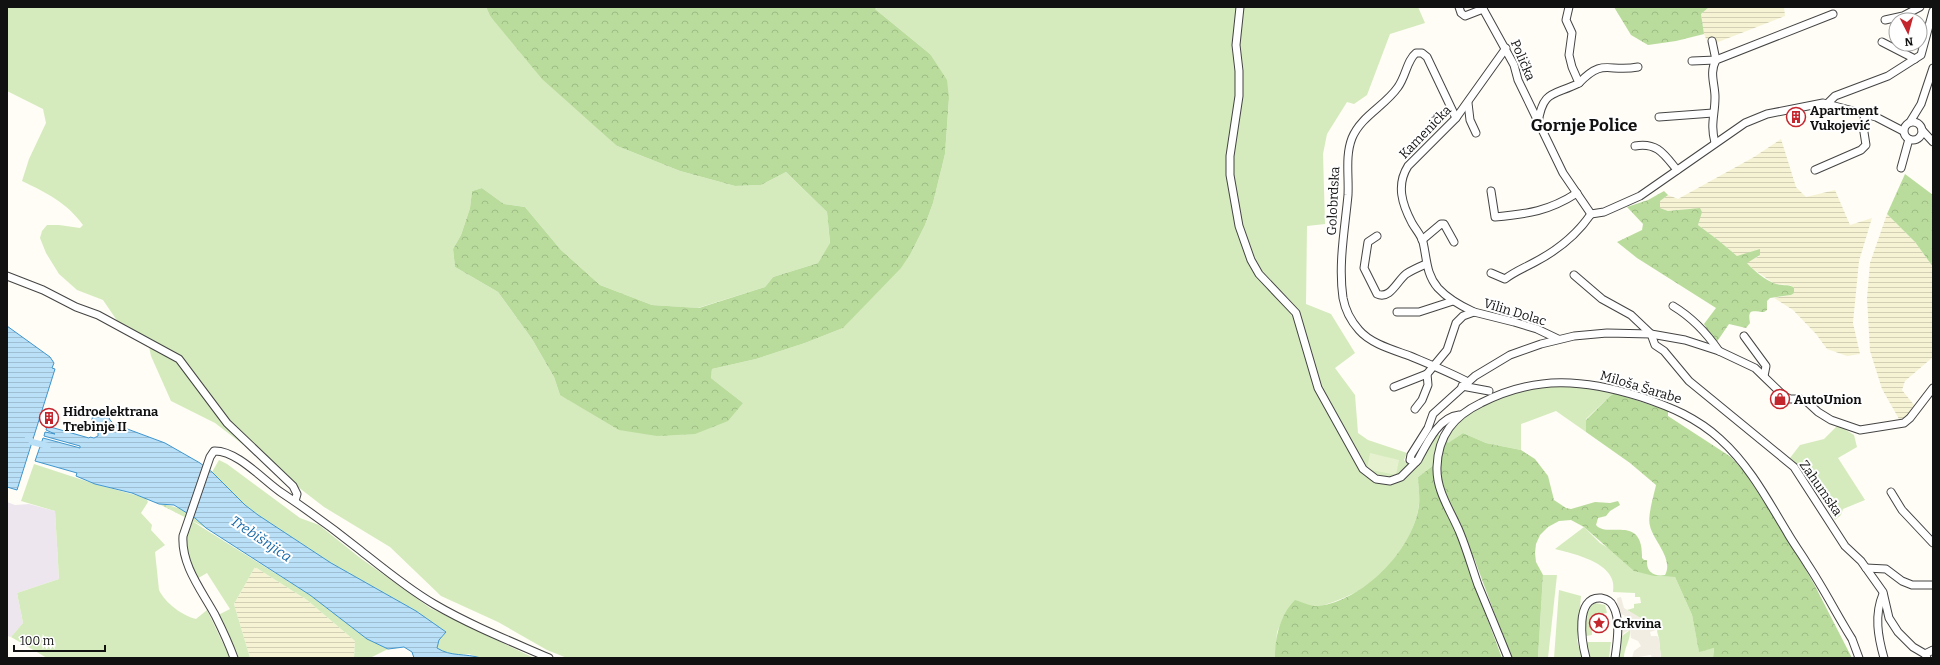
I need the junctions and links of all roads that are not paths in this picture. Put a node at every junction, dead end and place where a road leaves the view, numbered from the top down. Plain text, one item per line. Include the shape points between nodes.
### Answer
1 (1240, 7) edge
2 (1459, 7) edge
3 (1569, 7) edge
4 (1920, 7) edge
5 (1482, 8) edge
6 (1933, 11) edge
7 (1833, 14) dead end
8 (1885, 20) dead end
9 (1712, 41) dead end
10 (1882, 42) dead end
11 (1506, 48) junction
12 (1915, 59) junction
13 (1716, 60) junction
14 (1692, 61) dead end
15 (1638, 67) dead end
16 (1933, 68) edge
17 (1579, 83) junction
18 (1468, 103) junction
19 (1827, 104) junction
20 (1921, 104) junction
21 (1713, 113) junction
22 (1865, 114) junction
23 (1659, 117) dead end
24 (1456, 118) junction
25 (1538, 123) junction
26 (1919, 123) junction
27 (1906, 126) junction
28 (1922, 130) junction
29 (1476, 133) dead end
30 (1919, 138) junction
31 (1909, 139) junction
32 (1933, 143) edge
33 (1715, 144) junction
34 (1635, 146) dead end
35 (1901, 168) dead end
36 (1677, 170) junction
37 (1815, 170) dead end
38 (1491, 191) dead end
39 (1577, 192) junction
40 (1591, 214) junction
41 (1377, 236) dead end
42 (1422, 240) junction
43 (1454, 242) dead end
44 (1426, 264) junction
45 (1491, 273) dead end
46 (1574, 275) dead end
47 (7, 276) edge
48 (1453, 301) junction
49 (1673, 306) dead end
50 (1397, 312) dead end
51 (1474, 312) junction
52 (1651, 334) junction
53 (1744, 336) dead end
54 (1558, 340) junction
55 (1719, 351) junction
56 (1432, 366) junction
57 (1427, 374) junction
58 (1764, 376) junction
59 (1465, 384) junction
60 (1394, 387) dead end
61 (1933, 388) edge
62 (1489, 391) dead end
63 (1415, 409) dead end
64 (1460, 415) junction
65 (1416, 462) junction
66 (1891, 492) dead end
67 (295, 501) junction
68 (1933, 543) edge
69 (1866, 568) junction
70 (1933, 585) edge
71 (1883, 592) junction
72 (1933, 650) edge
73 (1926, 656) edge
74 (234, 658) edge
75 (549, 658) edge
76 (1508, 658) edge
77 (1586, 658) edge
78 (1615, 658) edge
79 (1859, 658) edge
80 (1884, 658) edge

1 - 65 street via 1236,45 1239,96 1230,156 1230,176 1239,226 1251,260 1259,274 1296,313 1318,388 1363,469 1376,479 1390,481 1401,477
2 - 5 street, Polička via 1461,14 1465,16
3 - 17 street via 1566,20 1572,33 1569,55
4 - 8 street via 1903,16
5 - 11 street, Polička
6 - 12 street via 1921,55
7 - 13 street
9 - 13 street
10 - 12 street
11 - 18 street, Kamenička
11 - 25 street, Polička
12 - 19 street via 1888,76 1835,96
13 - 14 street
13 - 21 street via 1712,66 1715,97
15 - 17 street via 1625,70 1601,66
16 - 20 street
17 - 25 street via 1556,91 1547,98
18 - 24 street, Kamenička
18 - 29 street via 1470,120
19 - 22 street
19 - 33 street via 1811,104 1767,114 1745,123
20 - 26 street
20 - 27 street
21 - 23 street
21 - 33 street
22 - 27 street via 1888,123
22 - 37 street via 1863,126 1866,145 1861,150
24 - 42 street, Kamenička via 1416,156 1402,174 1401,195
24 - 56 street, Golobrdska via 1427,57 1422,53 1416,53 1410,57 1407,70 1398,87 1358,126 1348,152 1342,287 1346,307 1365,335 1383,346
25 - 39 street, Polička via 1563,173
26 - 27 street
26 - 28 street
27 - 31 street
28 - 30 street
28 - 32 street
30 - 31 street
30 - 32 street
31 - 35 street
33 - 36 street
34 - 36 street via 1649,144 1656,148
36 - 40 street via 1627,204
38 - 39 street via 1495,217 1539,212 1561,204
39 - 40 street, Polička
40 - 45 street via 1582,227 1551,254 1505,279
41 - 44 street via 1368,242 1364,265 1376,294 1383,296 1391,292 1406,275
42 - 43 street via 1444,224
42 - 44 street, Kamenička
44 - 48 street, Kamenička via 1437,287
46 - 52 street, Zahumska via 1602,298 1631,315
47 - 67 street via 98,315 179,358 227,423 293,486 297,494
48 - 50 street via 1419,312
48 - 51 street, Kamenička
49 - 55 street via 1700,325
51 - 54 street, Vilin Dolac via 1537,329
51 - 56 street, Vilin Dolac via 1463,316 1456,323 1447,350
52 - 54 street via 1607,333
52 - 55 street via 1685,340
52 - 69 street, Zahumska via 1655,345 1664,351 1689,381 1794,467 1846,546
53 - 58 street via 1766,366
54 - 59 street via 1510,355 1487,367
55 - 58 street via 1755,368
56 - 57 street, Vilin Dolac
56 - 59 street, Golobrdska
57 - 60 street
57 - 63 street, Vilin Dolac via 1428,386
58 - 61 street via 1784,396 1806,401 1831,420 1864,431 1904,423
59 - 62 street, Golobrdska
59 - 65 street via 1433,414 1428,428 1411,455 1410,460
64 - 65 street via 1454,415 1443,422
64 - 76 street, Miloša Šarabe via 1443,438 1439,450 1437,477 1441,494 1460,534
64 - 79 street, Miloša Šarabe via 1494,396 1532,385 1559,382 1607,387 1692,417 1721,439 1750,472 1852,639
66 - 68 street via 1902,510
67 - 74 street via 228,453 214,451 210,457 183,536 182,548
67 - 75 street via 432,604
69 - 70 street via 1886,569 1912,585
69 - 71 street, Zahumska
71 - 73 street, Zahumska via 1889,618 1898,632
71 - 80 street via 1877,625
72 - 73 street
77 - 78 street via 1582,640 1584,610 1587,604 1596,598 1607,600 1614,608 1618,636

